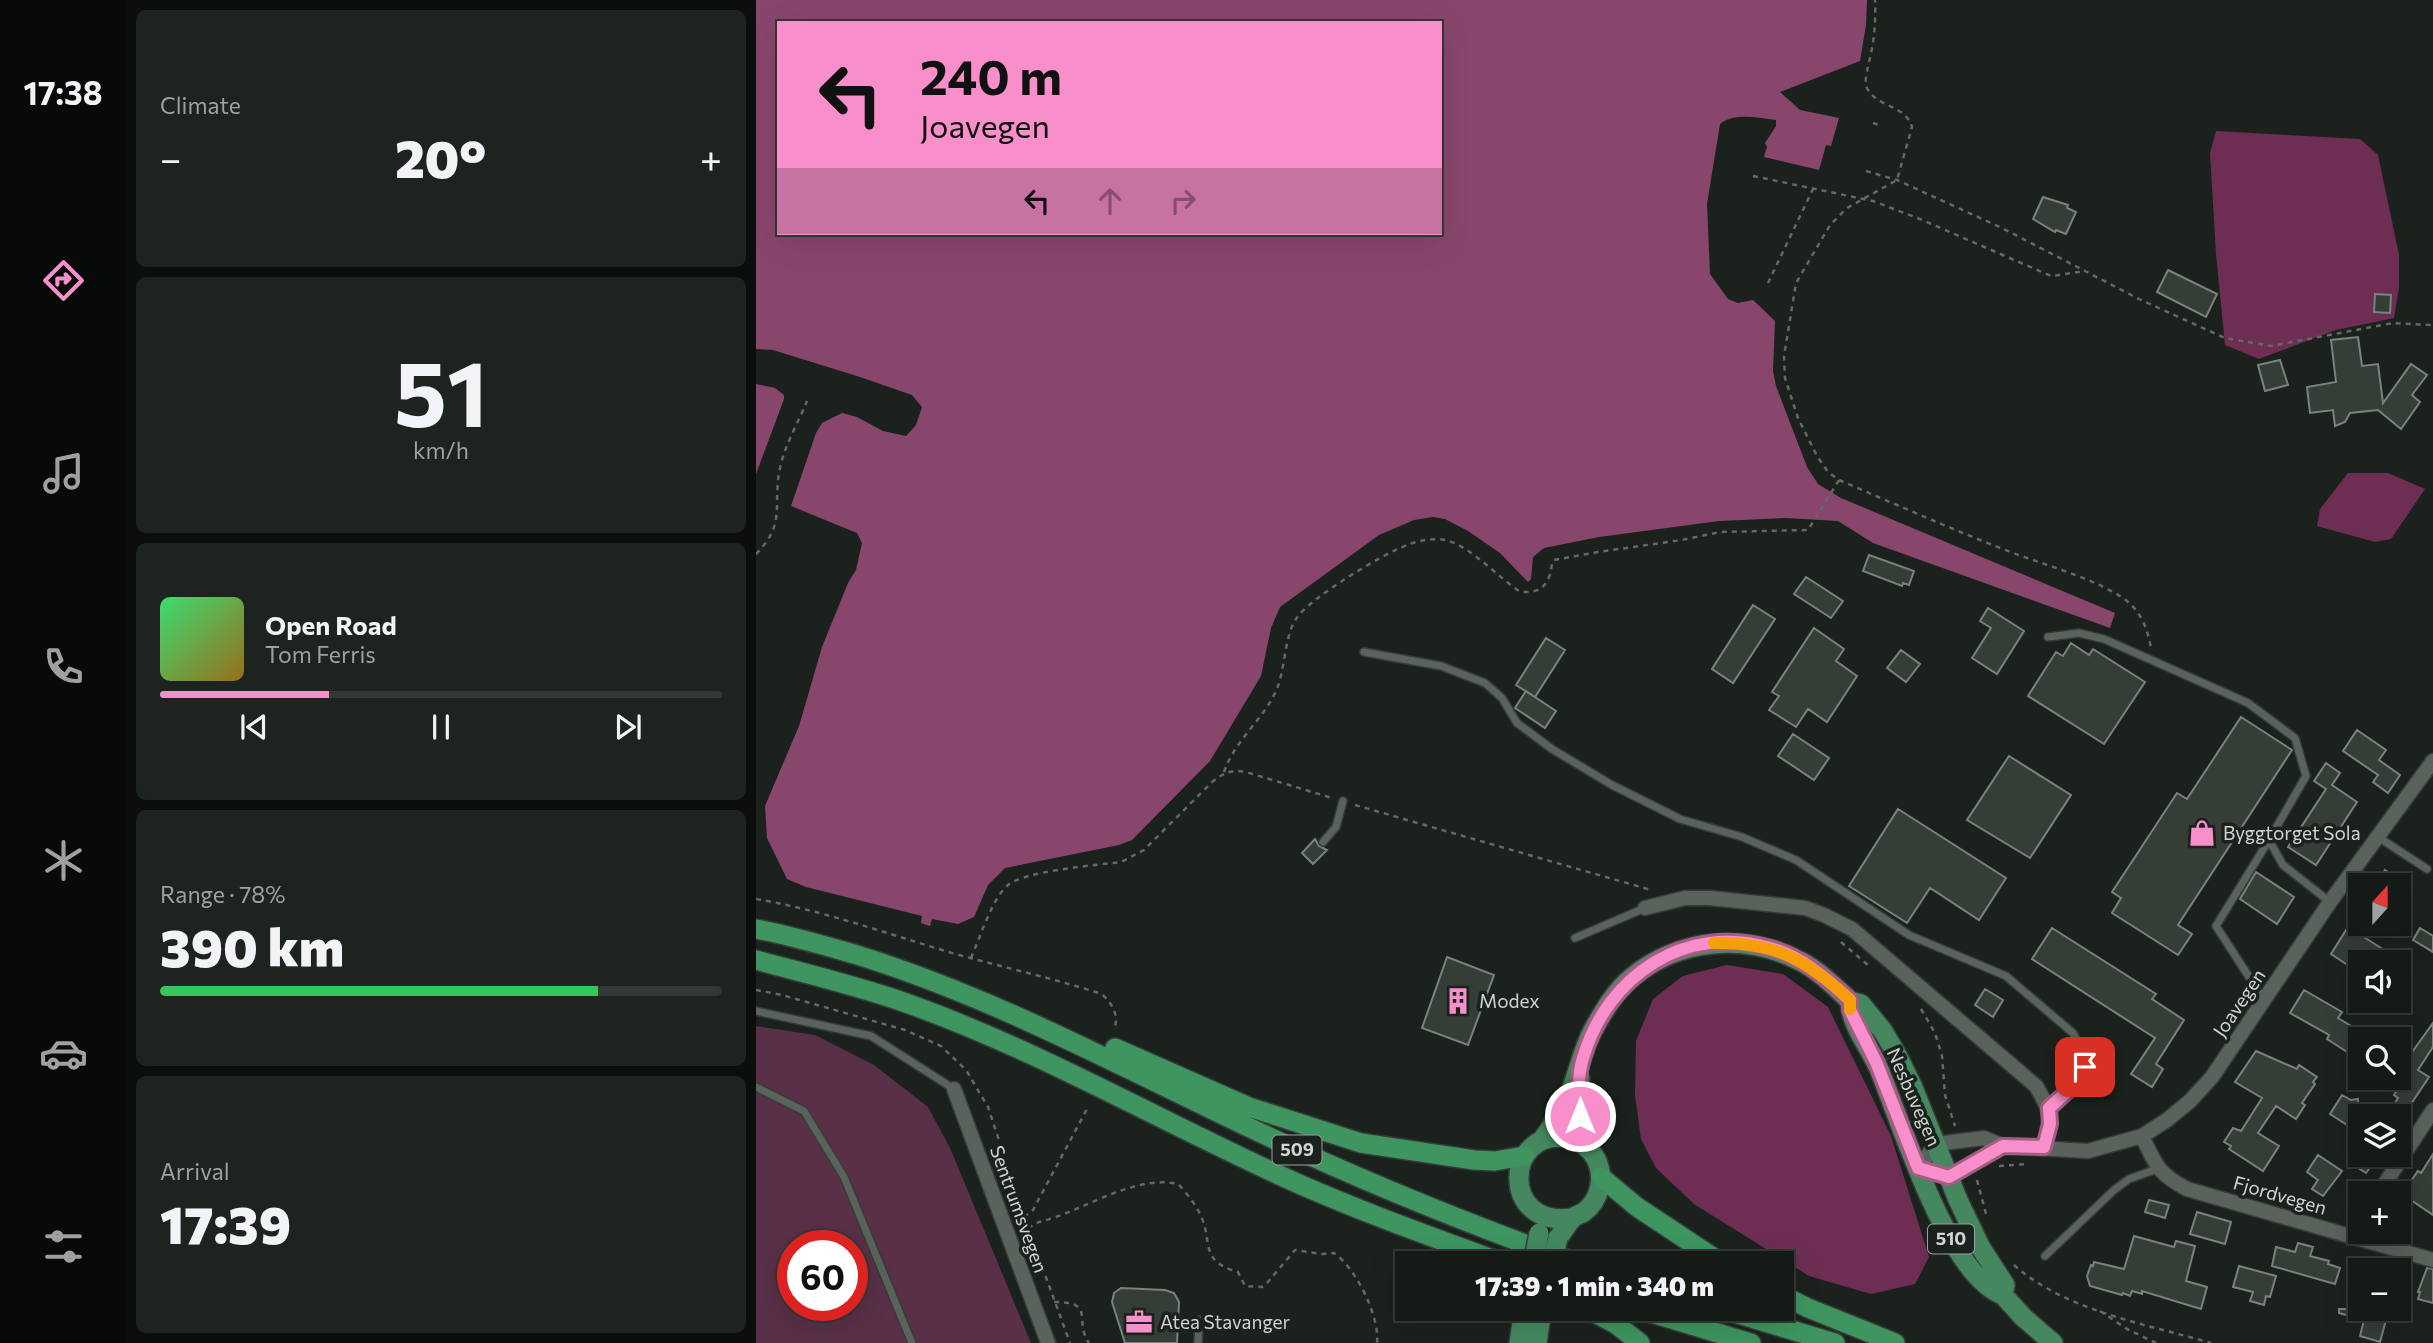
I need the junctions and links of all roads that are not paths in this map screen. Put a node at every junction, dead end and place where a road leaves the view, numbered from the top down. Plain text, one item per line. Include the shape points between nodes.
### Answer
1 (2048, 637) dead end
2 (1364, 652) dead end
3 (2433, 761) edge
4 (1343, 801) road end
5 (2378, 836) junction
6 (2269, 839) junction
7 (1323, 842) dead end
8 (2427, 869) dead end
9 (2330, 902) junction
10 (1645, 908) joint
11 (756, 929) edge
12 (1575, 938) dead end
13 (756, 960) edge
14 (1850, 1000) junction
15 (2264, 1000) junction
16 (756, 1011) edge
17 (1024, 1018) junction
18 (1581, 1061) junction
19 (756, 1087) edge
20 (954, 1089) joint
21 (2049, 1108) junction
22 (2433, 1110) edge
23 (2142, 1136) junction
24 (1542, 1140) junction
25 (1583, 1144) junction
26 (1936, 1144) junction
27 (2003, 1146) junction
28 (2044, 1147) junction
29 (1524, 1156) junction
30 (1918, 1168) junction
31 (2157, 1169) junction
32 (1601, 1177) junction
33 (1949, 1177) junction
34 (2387, 1181) edge
35 (1536, 1213) junction
36 (1572, 1218) junction
37 (2348, 1228) edge
38 (1549, 1236) junction
39 (1432, 1238) junction
40 (2392, 1244) edge
41 (1453, 1251) edge
42 (1469, 1251) edge
43 (1540, 1251) edge
44 (1548, 1251) edge
45 (1551, 1251) edge
46 (1703, 1251) edge
47 (2045, 1256) dead end
48 (2433, 1260) edge
49 (2003, 1295) junction
50 (1794, 1301) edge
51 (1199, 1320) dead end
52 (1531, 1321) edge
53 (1536, 1321) edge
54 (1610, 1321) edge
55 (1678, 1321) edge
56 (1762, 1321) edge
57 (912, 1343) edge
58 (1048, 1343) edge
59 (1198, 1343) edge
60 (1519, 1343) edge
61 (1537, 1343) edge
62 (1640, 1343) edge
63 (1751, 1343) edge
64 (1836, 1343) edge
65 (1895, 1343) edge
66 (2053, 1343) edge

1 - 6 lane via 2079,633 2104,639 2248,703 2295,737 2306,776
2 - 21 lane via 1441,666 1485,683 1502,698 1517,723 1612,785 1680,818 1796,860 1909,935 2006,976 2073,1033 2084,1054 2085,1067
3 - 5 street, Joavegen
4 - 7 lane via 1336,827
5 - 8 lane
5 - 9 street, Joavegen
6 - 9 lane via 2283,864
6 - 15 lane via 2216,926
9 - 15 street, Joavegen
10 - 12 lane
10 - 21 street via 1685,898 1805,908 1852,929 2036,1086
11 - 17 highway, 509 via 905,970
13 - 39 highway, 509 via 907,1003 987,1035 1279,1175
14 - 18 main road, 510 via 1803,962 1770,948 1704,944 1677,951 1629,979 1592,1032
14 - 26 main road, Nesbuvegen / 510 via 1861,1004 1891,1043
14 - 30 main road, 510 via 1850,1010
15 - 23 street, Joavegen via 2212,1077 2182,1107
16 - 20 lane via 871,1036
17 - 29 highway, 509 via 1101,1042 1249,1107 1362,1143 1474,1160
17 - 44 highway, 509 via 1373,1184
18 - 24 main road, 510 via 1558,1118
18 - 25 main road, 510
19 - 57 lane via 804,1111 844,1177
20 - 58 street, Sentrumsvegen
21 - 28 street
22 - 34 street
23 - 28 street, Joavegen via 2088,1151
23 - 31 street
24 - 25 main road via 1563,1138
24 - 29 main road, 510
25 - 32 main road, 510 via 1599,1165
26 - 27 street, Joavegen via 1984,1138
26 - 30 street
26 - 33 main road, Nesbuvegen / 510
27 - 28 street, Joavegen
27 - 33 street
29 - 35 main road via 1518,1186
30 - 33 street
30 - 49 main road, 510 via 1938,1216 1964,1258 1993,1291
31 - 37 street, Fjordvegen via 2187,1189
31 - 47 lane via 2114,1190
32 - 36 main road via 1593,1202
32 - 46 highway
33 - 49 main road, Nesbuvegen / 510 via 1981,1248 2005,1285
35 - 36 main road via 1560,1220
35 - 38 main road
36 - 38 main road
38 - 43 main road, bridge
38 - 45 main road, bridge
39 - 41 highway, 509
39 - 42 highway, 509
40 - 48 street, Fjordvegen
49 - 66 main road, Nesbuvegen / 510
50 - 65 highway
51 - 59 lane
52 - 60 main road
53 - 61 main road
54 - 62 highway
55 - 63 highway
56 - 64 highway

